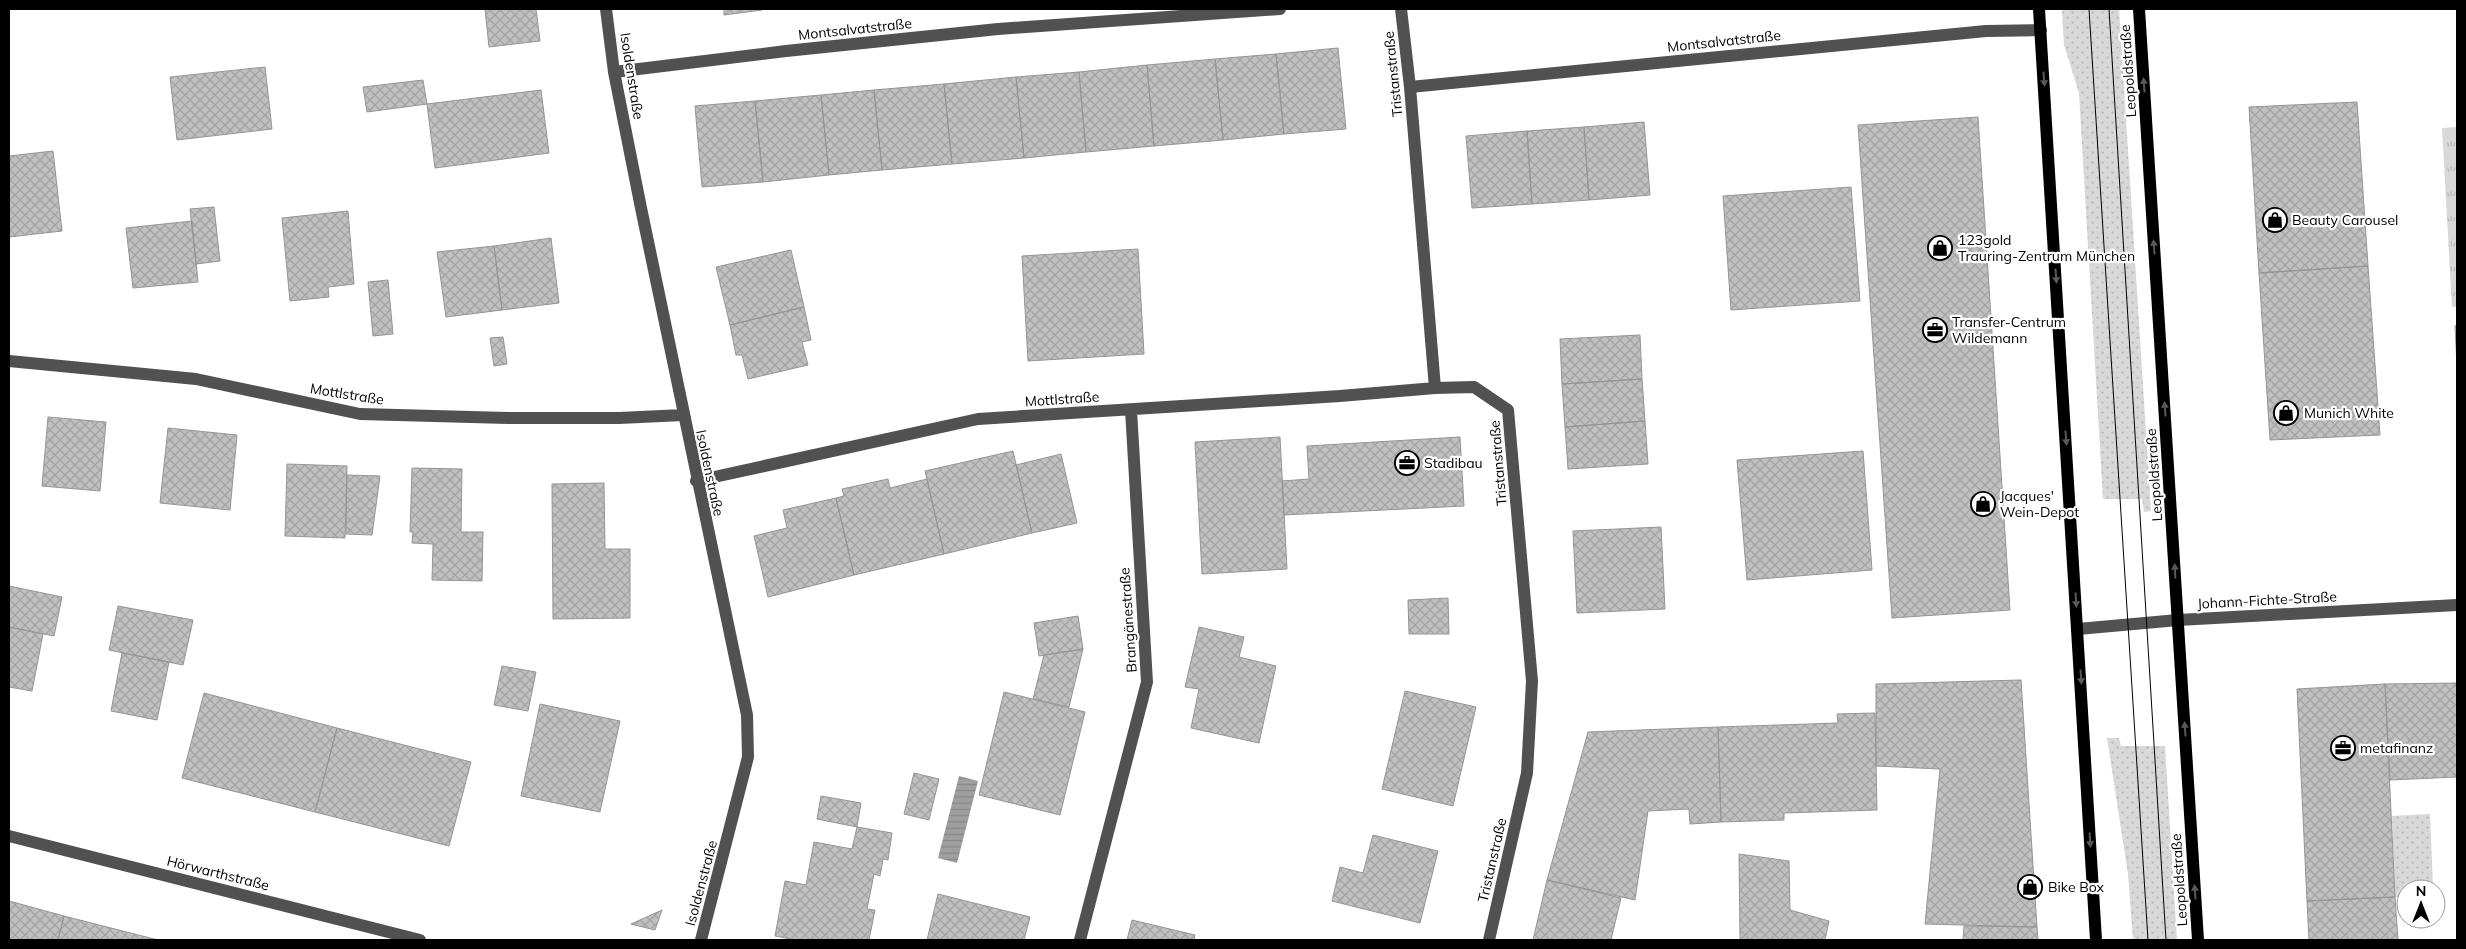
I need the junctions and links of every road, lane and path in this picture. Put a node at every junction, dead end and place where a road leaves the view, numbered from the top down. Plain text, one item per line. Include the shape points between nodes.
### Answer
1 (606, 9) edge
2 (1280, 9) edge
3 (1401, 9) edge
4 (2039, 9) edge
5 (2139, 9) edge
6 (2041, 30) junction
7 (614, 72) junction
8 (1410, 87) junction
9 (9, 361) edge
10 (1435, 388) junction
11 (1131, 410) junction
12 (683, 415) junction
13 (696, 481) junction
14 (2457, 605) edge
15 (2178, 620) junction
16 (2078, 629) junction
17 (9, 836) edge
18 (420, 940) edge
19 (701, 940) edge
20 (1080, 940) edge
21 (1489, 940) edge
22 (2096, 940) edge
23 (2198, 940) edge

1 - 7 street, Isoldenstraße
2 - 7 street, Montsalvatstraße via 998,29
3 - 8 street, Tristanstraße
4 - 6 main road
15 -> 5 main road, Leopoldstraße
6 - 8 street, Montsalvatstraße via 1976,32
6 -> 16 main road
7 - 12 street, Isoldenstraße
8 - 10 street, Tristanstraße
9 - 12 street, Mottlstraße via 196,379 360,414 508,418
10 - 11 street, Mottlstraße
10 - 21 street, Tristanstraße via 1474,387 1508,410 1532,681 1527,774
11 - 13 street, Mottlstraße via 978,419
11 - 20 street, Brangänestraße via 1147,682
12 - 13 street, Isoldenstraße
13 - 19 street, Isoldenstraße via 747,715 748,757
14 - 15 street, Johann-Fichte-Straße
15 - 16 street, Johann-Fichte-Straße
23 -> 15 main road, Leopoldstraße
16 -> 22 main road
17 - 18 street, Hörwarthstraße

